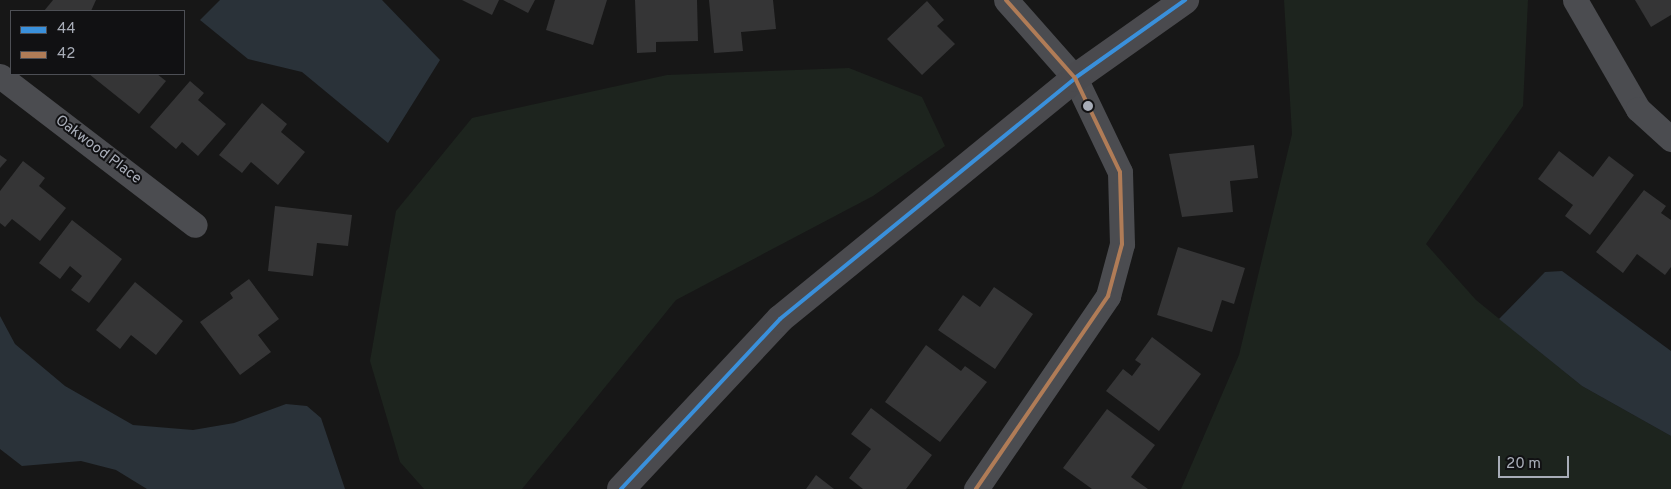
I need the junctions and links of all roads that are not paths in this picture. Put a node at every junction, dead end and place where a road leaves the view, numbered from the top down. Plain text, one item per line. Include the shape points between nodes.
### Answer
1 (1006, 0) edge
2 (1185, 0) edge
3 (1575, 0) edge
4 (0, 76) edge
5 (1075, 78) junction
6 (1671, 139) edge
7 (195, 225) dead end
8 (621, 489) edge
9 (976, 489) edge

1 - 5 street
2 - 5 street
3 - 6 street via 1638,109
4 - 7 street, Oakwood Place
5 - 8 street via 780,319
5 - 9 street via 1120,172 1122,244 1108,296

